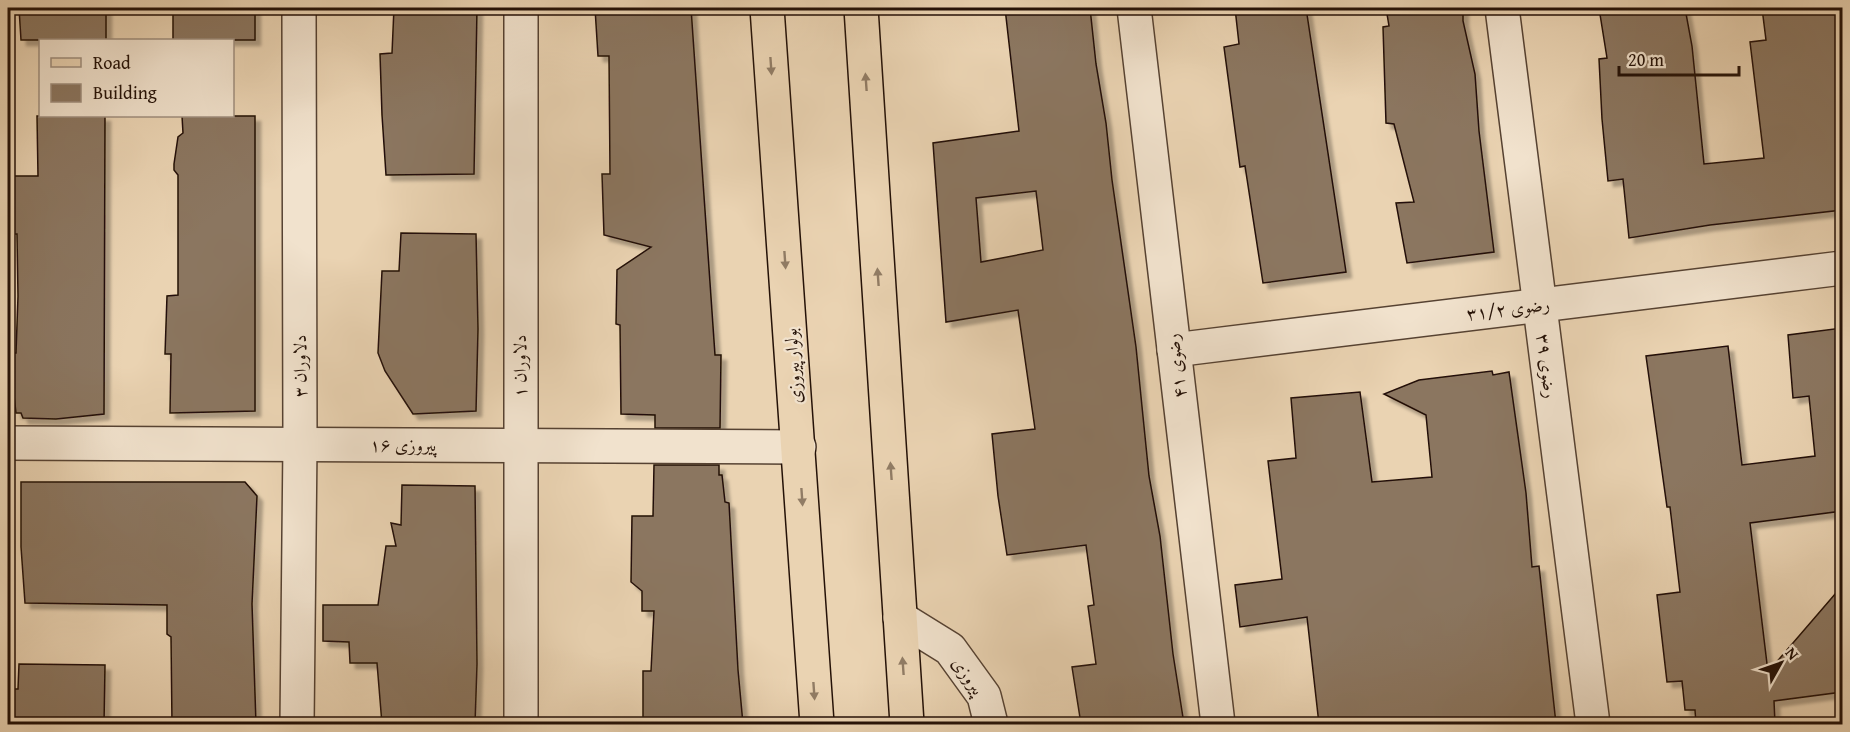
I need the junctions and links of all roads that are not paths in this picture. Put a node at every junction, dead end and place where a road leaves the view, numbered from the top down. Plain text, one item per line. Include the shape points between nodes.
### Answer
1 (299, 8) edge
2 (521, 8) edge
3 (767, 8) edge
4 (861, 8) edge
5 (1134, 8) edge
6 (1502, 8) edge
7 (1842, 268) edge
8 (1539, 305) junction
9 (1174, 350) junction
10 (8, 443) edge
11 (300, 444) junction
12 (520, 445) junction
13 (799, 447) junction
14 (900, 618) junction
15 (297, 724) edge
16 (521, 724) edge
17 (817, 724) edge
18 (907, 724) edge
19 (991, 724) edge
20 (1218, 724) edge
21 (1593, 724) edge

1 - 11 street, دلاوران ۳
2 - 12 street, دلاوران ۱
3 -> 13 main road, بولوار پیروزی
14 -> 4 main road
5 - 9 street, رضوی ۴۱
6 - 8 street, رضوی ۳۹
7 - 8 street, رضوی ۳۱/۲
8 - 9 street, رضوی ۳۱/۲
8 - 21 street, رضوی ۳۹
9 - 20 street, رضوی ۴۱
10 - 11 street, پیروزی ۱۶
11 - 12 street, پیروزی ۱۶
11 - 15 street, دلاوران ۳
12 - 13 street, پیروزی ۱۶
12 - 16 street, دلاوران ۱
13 -> 17 main road, بولوار پیروزی
18 -> 14 main road
14 - 19 street, پیروزی via 950,649 984,696

